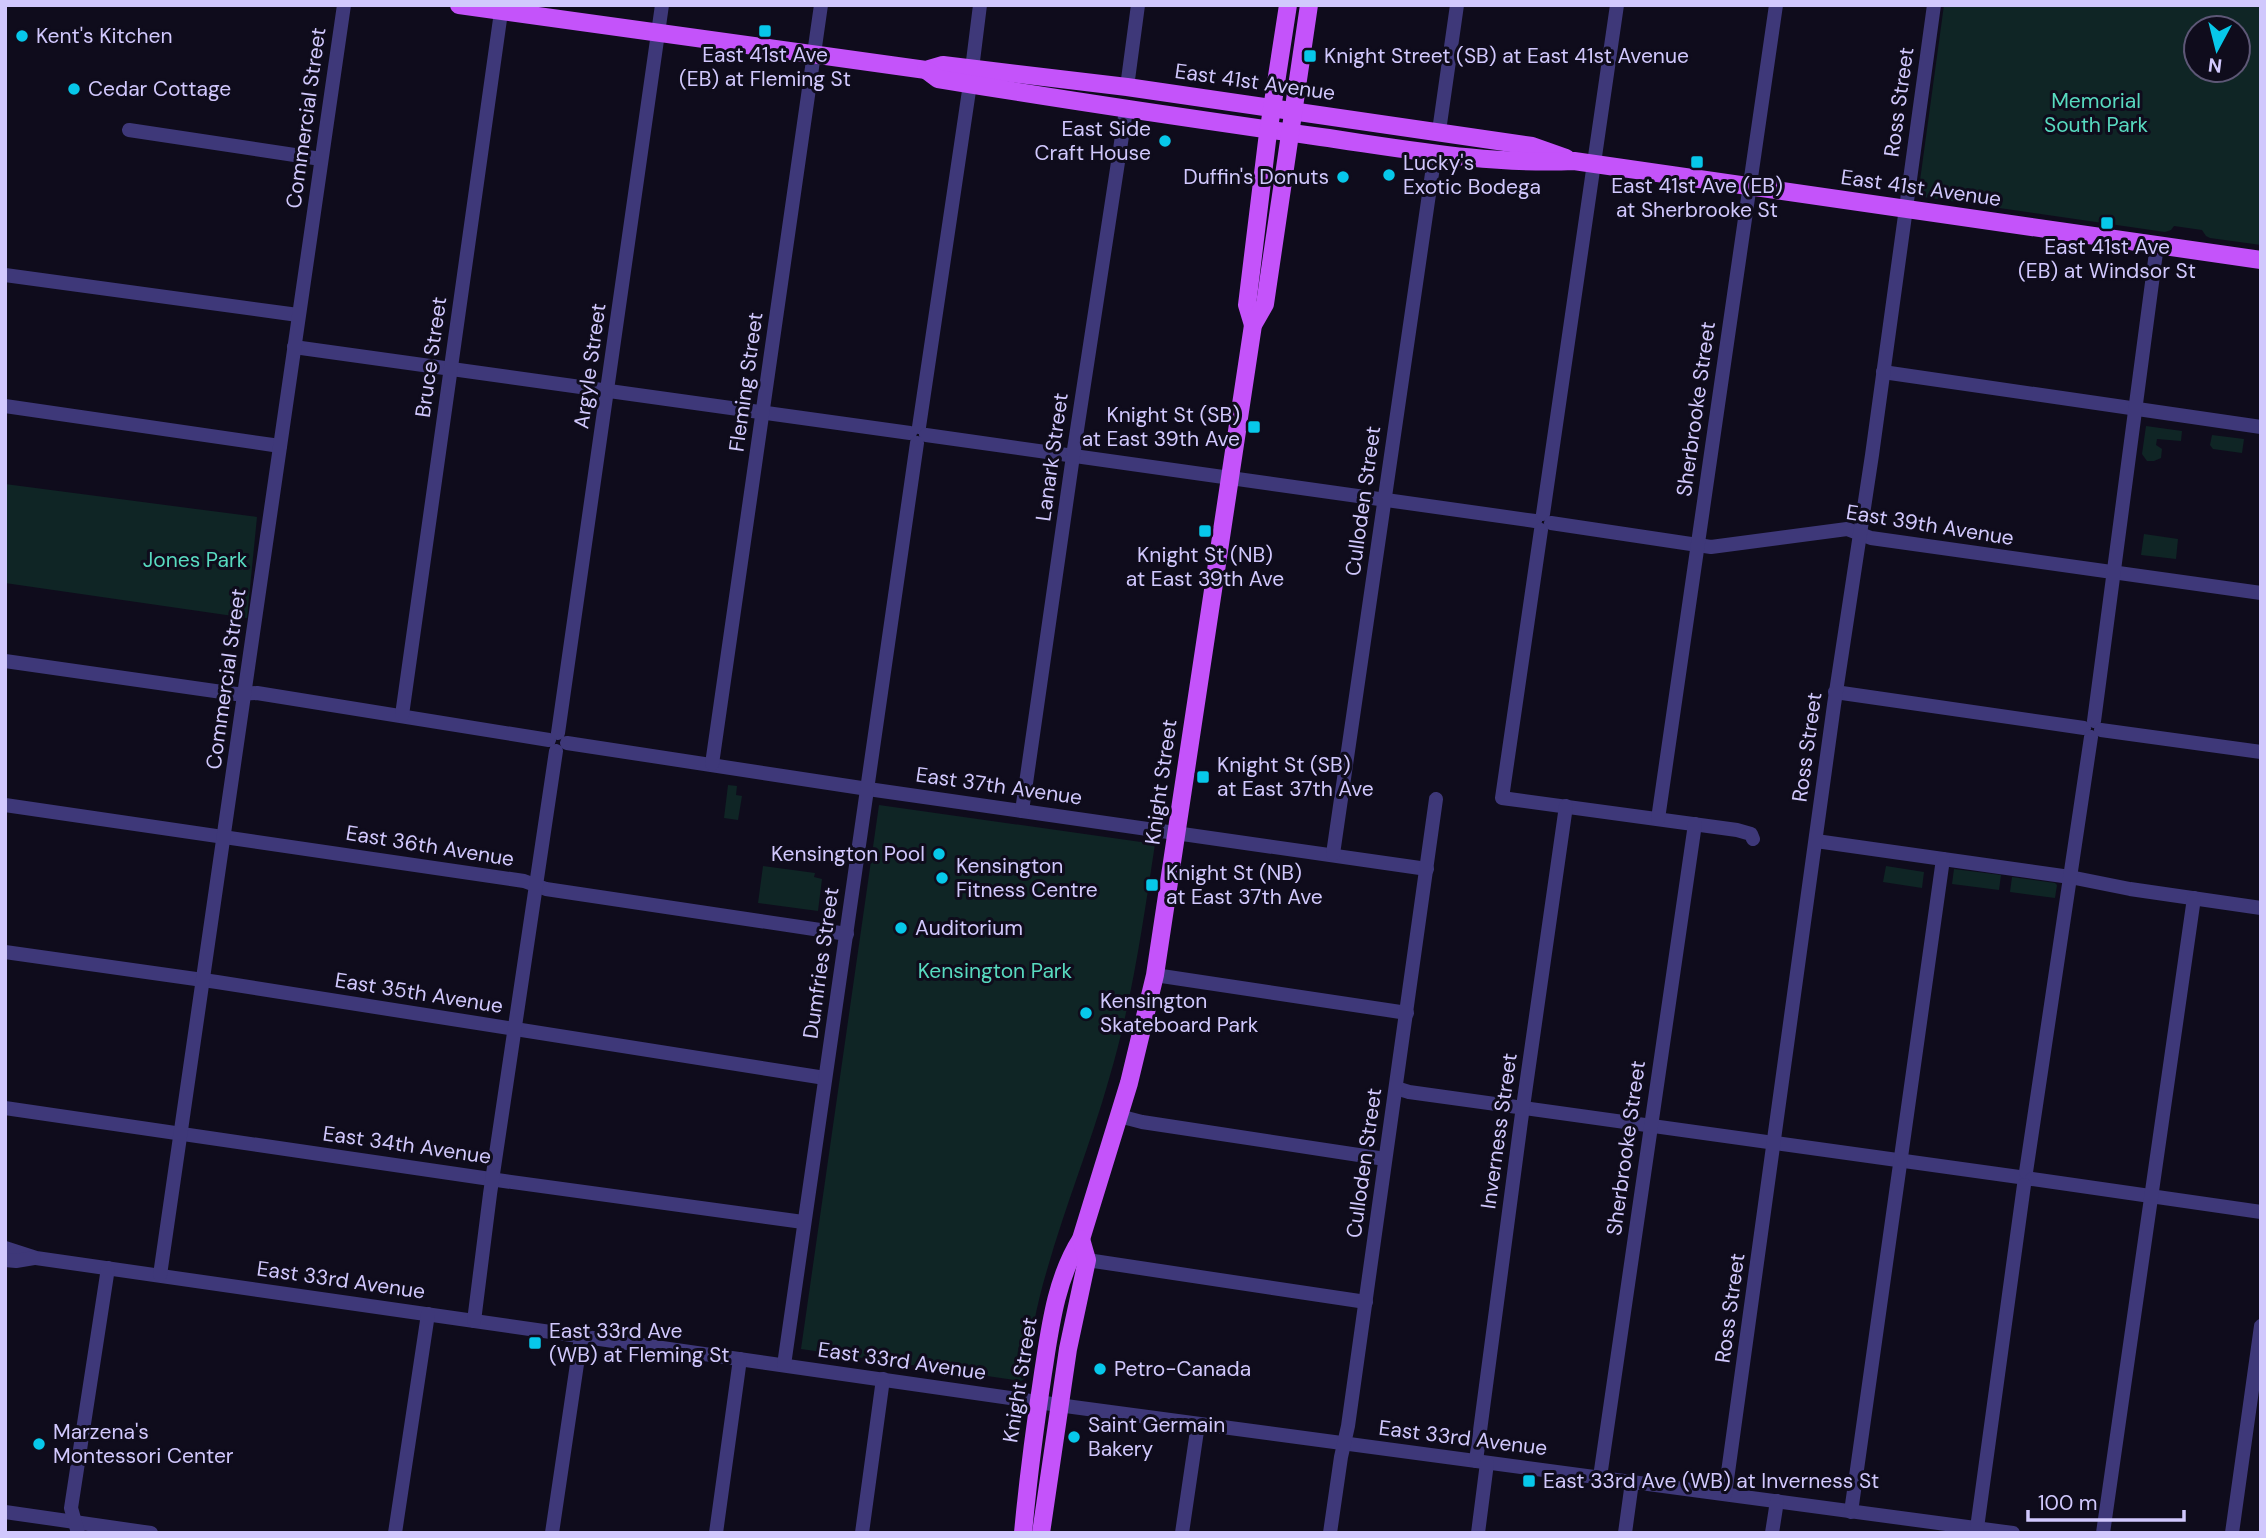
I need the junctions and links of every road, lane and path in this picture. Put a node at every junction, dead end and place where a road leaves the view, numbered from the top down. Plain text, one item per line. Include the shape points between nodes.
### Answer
1 (344, 5) edge
2 (459, 5) edge
3 (662, 5) edge
4 (821, 5) edge
5 (980, 5) edge
6 (1138, 5) edge
7 (1288, 5) edge
8 (1309, 5) edge
9 (1457, 5) edge
10 (1617, 5) edge
11 (1776, 5) edge
12 (1934, 5) edge
13 (502, 8) edge
14 (659, 33) junction
15 (814, 55) junction
16 (971, 77) junction
17 (1127, 87) junction
18 (1272, 108) junction
19 (1126, 110) junction
20 (1294, 111) junction
21 (1269, 130) junction
22 (129, 131) dead end
23 (1439, 131) junction
24 (1290, 133) junction
25 (1435, 153) junction
26 (321, 159) junction
27 (1574, 161) junction
28 (1594, 164) junction
29 (1749, 187) junction
30 (1906, 209) junction
31 (2157, 246) junction
32 (2261, 260) edge
33 (5, 275) edge
34 (298, 316) junction
35 (1252, 325) junction
36 (294, 347) junction
37 (451, 369) junction
38 (1883, 373) junction
39 (607, 391) junction
40 (5, 406) edge
41 (2135, 409) junction
42 (763, 412) junction
43 (2261, 427) edge
44 (918, 435) junction
45 (280, 446) junction
46 (1073, 456) junction
47 (1230, 478) junction
48 (1385, 499) junction
49 (1543, 522) junction
50 (1859, 534) junction
51 (1698, 546) junction
52 (2113, 573) junction
53 (2261, 593) edge
54 (5, 661) edge
55 (1835, 692) junction
56 (245, 693) junction
57 (402, 715) junction
58 (2092, 729) junction
59 (557, 741) junction
60 (2261, 752) edge
61 (712, 764) junction
62 (868, 789) junction
63 (1436, 799) dead end
64 (5, 805) edge
65 (1566, 806) junction
66 (1022, 811) junction
67 (1658, 819) junction
68 (1695, 824) junction
69 (1176, 833) junction
70 (225, 836) junction
71 (1753, 839) dead end
72 (1816, 841) junction
73 (1333, 854) junction
74 (1943, 859) junction
75 (1427, 869) junction
76 (2070, 877) junction
77 (536, 885) junction
78 (2194, 898) junction
79 (2261, 908) edge
80 (847, 934) junction
81 (5, 952) edge
82 (1155, 975) junction
83 (203, 980) junction
84 (1407, 1013) junction
85 (515, 1030) junction
86 (825, 1078) junction
87 (1396, 1088) junction
88 (1523, 1107) junction
89 (5, 1108) edge
90 (1119, 1116) junction
91 (1651, 1125) junction
92 (182, 1133) junction
93 (1774, 1142) junction
94 (1385, 1159) junction
95 (1900, 1160) junction
96 (2025, 1178) junction
97 (493, 1179) junction
98 (2150, 1196) junction
99 (2261, 1212) edge
100 (803, 1222) junction
101 (1081, 1239) junction
102 (5, 1248) edge
103 (36, 1258) junction
104 (5, 1260) edge
105 (1087, 1260) junction
106 (108, 1268) junction
107 (160, 1275) junction
108 (1366, 1302) junction
109 (428, 1314) junction
110 (474, 1321) junction
111 (2261, 1326) edge
112 (581, 1337) junction
113 (740, 1359) junction
114 (784, 1365) junction
115 (884, 1379) junction
116 (1038, 1402) junction
117 (1060, 1405) junction
118 (1198, 1424) junction
119 (1344, 1444) junction
120 (1481, 1462) junction
121 (1600, 1477) junction
122 (1632, 1482) junction
123 (1725, 1494) junction
124 (1777, 1501) junction
125 (5, 1511) edge
126 (1851, 1511) junction
127 (77, 1527) edge
128 (1919, 1527) edge
129 (1977, 1528) junction
130 (152, 1533) edge
131 (395, 1533) edge
132 (552, 1533) edge
133 (716, 1533) edge
134 (862, 1533) edge
135 (1023, 1533) edge
136 (1041, 1533) edge
137 (1182, 1533) edge
138 (1330, 1533) edge
139 (1478, 1533) edge
140 (1625, 1533) edge
141 (1772, 1533) edge
142 (2012, 1533) edge
143 (2103, 1533) edge
144 (2232, 1533) edge

1 - 26 street, Commercial Street
2 - 13 main road, East 41st Avenue
3 - 14 street, Argyle Street
4 - 15 street, Fleming Street
5 - 16 street, Dumfries Street
6 - 17 street
7 - 18 main road, Knight Street
8 - 20 main road, Knight Street
9 - 23 street
10 - 28 street
11 - 29 street, Sherbrooke Street
12 - 30 street, Ross Street
13 - 14 main road, East 41st Avenue
13 - 37 street, Bruce Street
14 - 15 main road, East 41st Avenue
14 - 39 street, Argyle Street
15 - 16 main road, East 41st Avenue via 926,70 943,65
15 - 42 street, Fleming Street
16 - 17 main road, East 41st Avenue
16 - 19 main road, East 41st Avenue
16 - 44 street, Dumfries Street
17 - 18 main road, East 41st Avenue
18 - 20 main road, East 41st Avenue
18 - 21 main road, Knight Street
19 - 21 main road, East 41st Avenue
19 - 46 street, Lanark Street
20 - 23 main road, East 41st Avenue
20 - 24 main road, Knight Street
21 - 24 main road, East 41st Avenue
21 - 35 main road, Knight Street via 1247,305
22 - 26 street
23 - 27 main road, East 41st Avenue via 1532,146
24 - 25 main road, East 41st Avenue
24 - 35 main road, Knight Street via 1265,304
25 - 27 main road, East 41st Avenue via 1530,163
25 - 48 street, Culloden Street
26 - 34 street, Commercial Street
27 - 28 main road, East 41st Avenue
28 - 29 main road, East 41st Avenue
28 - 49 street
29 - 30 main road, East 41st Avenue
29 - 51 street, Sherbrooke Street
30 - 31 main road, East 41st Avenue
30 - 38 street, Ross Street
31 - 32 main road, East 41st Avenue
31 - 41 street
33 - 34 street
34 - 36 street, Commercial Street
35 - 47 main road, Knight Street
36 - 37 street, East 39th Avenue
36 - 45 street, Commercial Street
37 - 39 street, East 39th Avenue
37 - 57 street, Bruce Street
38 - 41 street
38 - 50 street, Ross Street
39 - 42 street, East 39th Avenue
39 - 59 street, Argyle Street
40 - 45 street
41 - 43 street
41 - 52 street
42 - 44 street, East 39th Avenue
42 - 61 street, Fleming Street
44 - 46 street, East 39th Avenue
44 - 62 street, Dumfries Street
45 - 56 street, Commercial Street
46 - 47 street, East 39th Avenue
46 - 66 street, Lanark Street
47 - 48 street, East 39th Avenue
47 - 69 main road, Knight Street
48 - 49 street, East 39th Avenue
48 - 73 street, Culloden Street
49 - 51 street, East 39th Avenue
49 - 65 street via 1502,798
50 - 51 street, East 39th Avenue via 1847,529
50 - 52 street, East 39th Avenue
50 - 55 street, Ross Street
51 - 67 street, Sherbrooke Street
52 - 53 street, East 39th Avenue
52 - 58 street
54 - 56 street, East 37th Avenue
55 - 58 street
55 - 72 street, Ross Street
56 - 57 street, East 37th Avenue
56 - 70 street, Commercial Street
57 - 59 street, East 37th Avenue
58 - 60 street
58 - 76 street
59 - 61 street, East 37th Avenue
59 - 77 street, Argyle Street
61 - 62 street, East 37th Avenue
62 - 66 street, East 37th Avenue
62 - 80 street, Dumfries Street
63 - 75 street, Culloden Street
64 - 70 street, East 36th Avenue
65 - 67 street
65 - 88 street, Inverness Street
66 - 69 street, East 37th Avenue
67 - 68 street
68 - 71 street via 1737,830
68 - 91 street, Sherbrooke Street
69 - 73 street, East 37th Avenue
69 - 82 main road, Knight Street
70 - 77 street, East 36th Avenue
70 - 83 street, Commercial Street
72 - 74 street
72 - 93 street, Ross Street
73 - 75 street, East 37th Avenue
74 - 76 street
74 - 95 street
75 - 84 street, Culloden Street
76 - 78 street
76 - 96 street
77 - 80 street, East 36th Avenue
77 - 85 street, Argyle Street
78 - 79 street
78 - 98 street
80 - 86 street, Dumfries Street
81 - 83 street, East 35th Avenue
82 - 84 street
82 - 90 main road, Knight Street
83 - 85 street, East 35th Avenue
83 - 92 street, Commercial Street
84 - 87 street, Culloden Street
85 - 86 street, East 35th Avenue
85 - 97 street, Argyle Street
86 - 100 street, Dumfries Street
87 - 88 street
87 - 94 street, Culloden Street
88 - 91 street
88 - 120 street, Inverness Street
89 - 92 street, East 34th Avenue
90 - 94 street
90 - 101 main road, Knight Street
91 - 93 street
91 - 121 street, Sherbrooke Street
92 - 97 street, East 34th Avenue
92 - 107 street, Commercial Street
93 - 95 street
93 - 123 street, Ross Street
94 - 108 street, Culloden Street
95 - 96 street
95 - 126 street
96 - 98 street
96 - 129 street
97 - 100 street, East 34th Avenue
97 - 110 street, Argyle Street
98 - 99 street
98 - 143 street
100 - 114 street, Dumfries Street
101 - 105 main road, Knight Street
101 - 116 main road, Knight Street via 1070,1256 1055,1308
102 - 103 street, East 33rd Avenue
103 - 104 street, East 33rd Avenue
103 - 106 street, East 33rd Avenue
105 - 108 street
105 - 117 main road, Knight Street
106 - 107 street, East 33rd Avenue
106 - 127 street via 72,1496
107 - 109 street, East 33rd Avenue
108 - 119 street, Culloden Street
109 - 110 street, East 33rd Avenue
109 - 131 street
110 - 112 street, East 33rd Avenue
111 - 144 street
112 - 113 street, East 33rd Avenue
112 - 132 street
113 - 114 street, East 33rd Avenue
113 - 133 street
114 - 115 street, East 33rd Avenue
115 - 116 street, East 33rd Avenue
115 - 134 street
116 - 117 street, East 33rd Avenue
116 - 135 main road, Knight Street
117 - 118 street, East 33rd Avenue
117 - 136 main road, Knight Street
118 - 119 street, East 33rd Avenue
118 - 137 street
119 - 120 street, East 33rd Avenue
119 - 138 street, Culloden Street
120 - 121 street, East 33rd Avenue
120 - 139 street, Inverness Street
121 - 122 street, East 33rd Avenue
122 - 123 street, East 33rd Avenue
122 - 140 street
123 - 124 street, East 33rd Avenue
124 - 126 street, East 33rd Avenue
124 - 141 street
125 - 127 street
126 - 128 street, East 33rd Avenue
127 - 130 street
128 - 129 street, East 33rd Avenue
129 - 142 street, East 33rd Avenue

